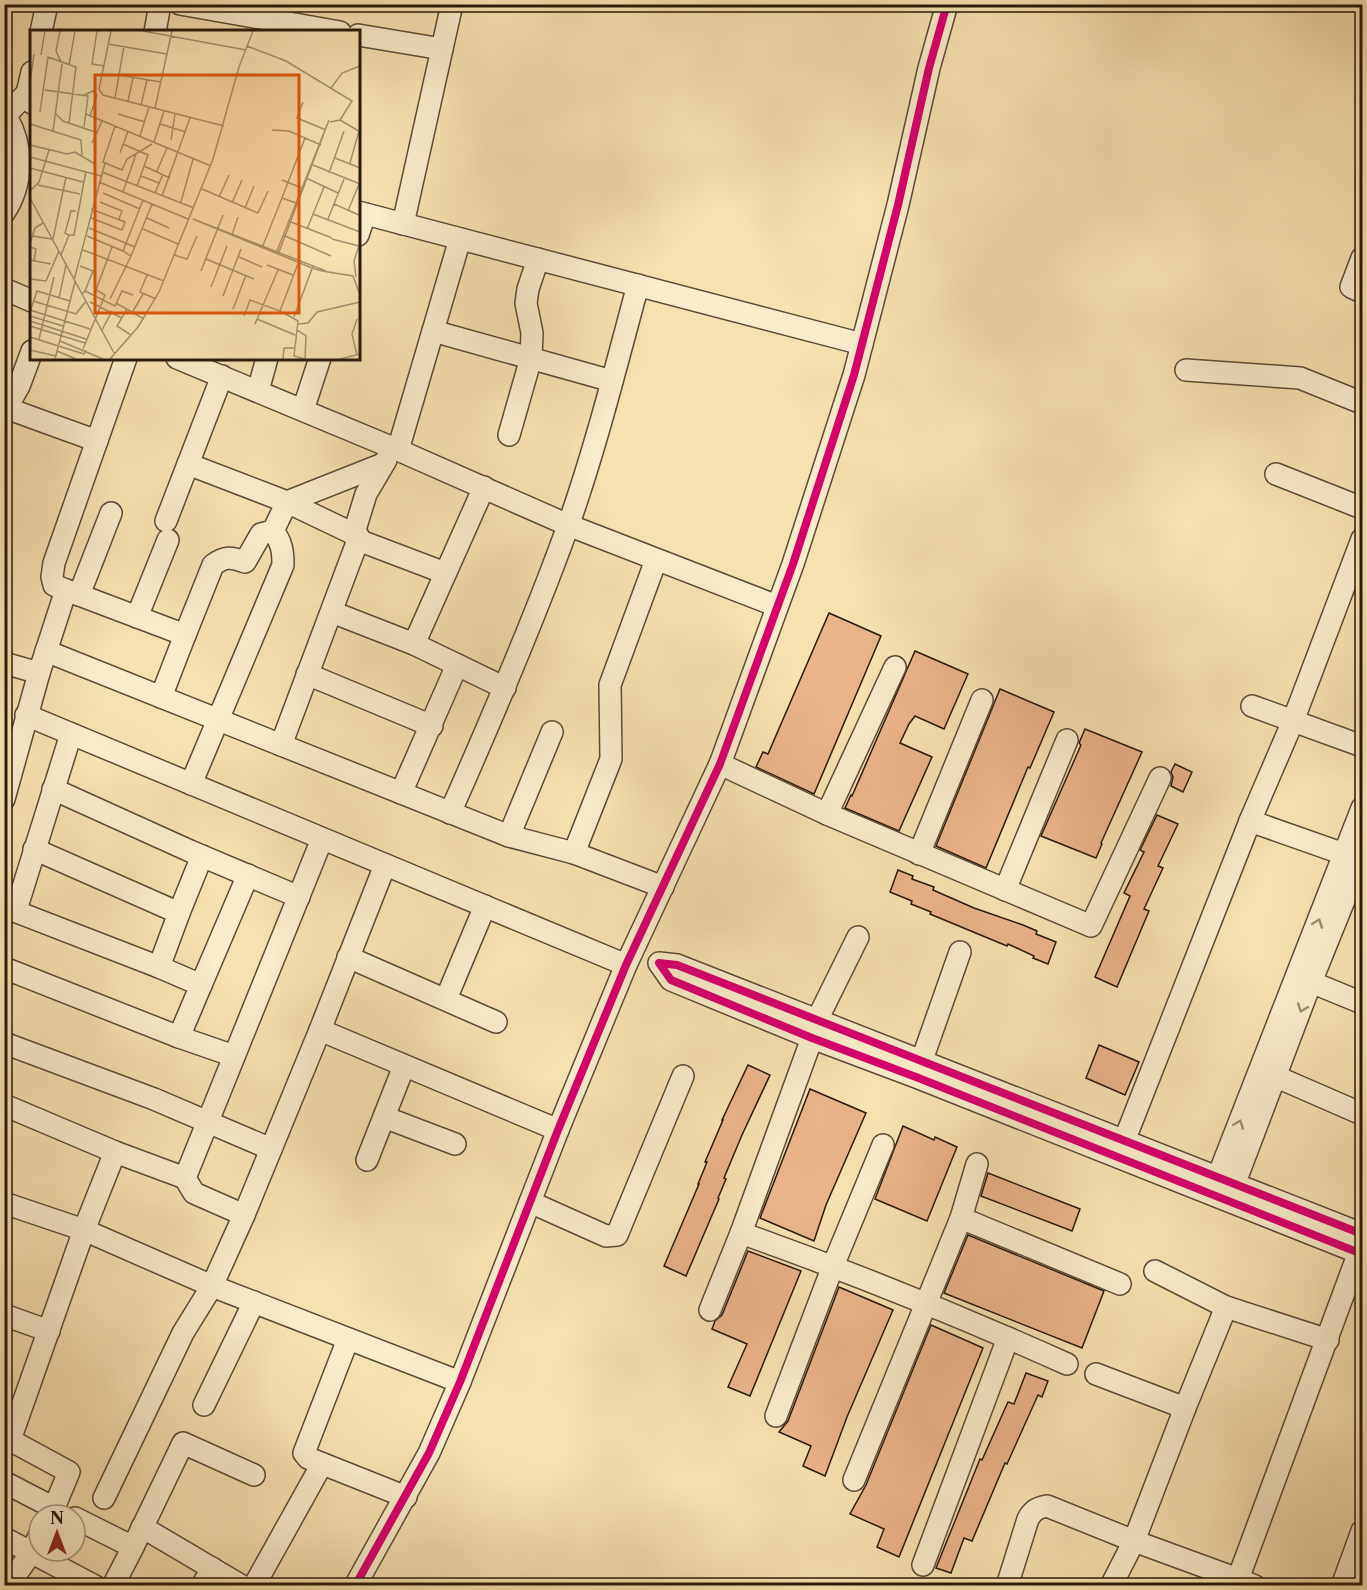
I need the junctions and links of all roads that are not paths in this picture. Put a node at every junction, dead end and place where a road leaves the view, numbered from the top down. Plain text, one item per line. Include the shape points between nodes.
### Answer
1 (47, 4) edge
2 (160, 4) edge
3 (180, 4) edge
4 (452, 4) edge
5 (947, 4) edge
6 (256, 24) edge
7 (41, 30) edge
8 (155, 30) edge
9 (319, 30) edge
10 (360, 34) edge
11 (442, 49) junction
12 (29, 98) edge
13 (24, 140) edge
14 (4, 213) edge
15 (362, 213) edge
16 (403, 224) junction
17 (460, 239) junction
18 (1362, 258) edge
19 (538, 259) junction
20 (638, 285) junction
21 (4, 289) edge
22 (1362, 292) edge
23 (30, 300) edge
24 (433, 331) junction
25 (862, 344) junction
26 (30, 354) edge
27 (531, 358) junction
28 (125, 360) edge
29 (182, 360) edge
30 (266, 360) edge
31 (319, 360) edge
32 (1186, 370) dead end
33 (222, 376) junction
34 (612, 381) junction
35 (12, 383) edge
36 (258, 391) junction
37 (1362, 403) edge
38 (5, 410) edge
39 (303, 410) junction
40 (509, 435) dead end
41 (97, 441) junction
42 (391, 454) junction
43 (188, 464) junction
44 (1276, 474) dead end
45 (484, 487) junction
46 (287, 502) junction
47 (1362, 508) edge
48 (111, 513) dead end
49 (568, 525) junction
50 (273, 531) junction
51 (356, 537) junction
52 (1362, 539) edge
53 (656, 560) junction
54 (445, 573) junction
55 (72, 593) junction
56 (777, 606) junction
57 (332, 612) junction
58 (137, 617) junction
59 (185, 635) junction
60 (414, 644) junction
61 (46, 651) junction
62 (4, 663) edge
63 (457, 665) junction
64 (895, 667) dead end
65 (39, 673) junction
66 (307, 674) junction
67 (505, 688) junction
68 (160, 697) junction
69 (982, 700) dead end
70 (1252, 706) dead end
71 (26, 715) junction
72 (219, 720) junction
73 (1293, 721) junction
74 (432, 726) junction
75 (552, 732) dead end
76 (71, 734) junction
77 (1068, 740) dead end
78 (281, 745) junction
79 (1362, 746) edge
80 (720, 764) junction
81 (1160, 778) dead end
82 (191, 784) junction
83 (53, 789) junction
84 (401, 793) junction
85 (4, 799) edge
86 (1362, 808) edge
87 (450, 813) junction
88 (828, 814) junction
89 (1250, 821) junction
90 (509, 836) junction
91 (322, 839) junction
92 (34, 849) junction
93 (574, 853) junction
94 (920, 854) junction
95 (202, 856) junction
96 (1356, 857) edge
97 (385, 865) junction
98 (248, 875) junction
99 (663, 887) junction
100 (1005, 890) junction
101 (299, 897) junction
102 (485, 906) junction
103 (10, 909) edge
104 (179, 913) junction
105 (858, 937) dead end
106 (960, 952) dead end
107 (348, 957) junction
108 (630, 957) junction
109 (159, 966) junction
110 (4, 968) edge
111 (1306, 974) junction
112 (201, 985) junction
113 (447, 999) junction
114 (1362, 1003) edge
115 (496, 1022) dead end
116 (815, 1029) junction
117 (320, 1030) junction
118 (179, 1037) junction
119 (4, 1043) edge
120 (234, 1056) junction
121 (405, 1065) junction
122 (919, 1069) junction
123 (1268, 1073) junction
124 (683, 1076) dead end
125 (4, 1105) edge
126 (1362, 1114) edge
127 (384, 1117) junction
128 (208, 1121) junction
129 (558, 1130) junction
130 (455, 1144) dead end
131 (883, 1145) dead end
132 (271, 1149) junction
133 (1120, 1150) junction
134 (116, 1152) junction
135 (367, 1160) dead end
136 (977, 1164) dead end
137 (185, 1178) junction
138 (1225, 1186) junction
139 (530, 1202) junction
140 (4, 1203) edge
141 (244, 1215) junction
142 (961, 1218) junction
143 (84, 1230) junction
144 (741, 1233) junction
145 (1362, 1246) edge
146 (833, 1266) junction
147 (1155, 1271) dead end
148 (1120, 1284) dead end
149 (212, 1286) junction
150 (254, 1302) junction
151 (925, 1305) junction
152 (1226, 1307) junction
153 (710, 1310) dead end
154 (4, 1315) edge
155 (49, 1331) junction
156 (1008, 1338) junction
157 (348, 1339) junction
158 (1328, 1340) junction
159 (1066, 1364) dead end
160 (1096, 1374) dead end
161 (460, 1382) junction
162 (204, 1405) dead end
163 (1185, 1408) junction
164 (776, 1416) dead end
165 (322, 1464) junction
166 (254, 1475) dead end
167 (854, 1480) dead end
168 (4, 1482) edge
169 (406, 1497) junction
170 (104, 1498) dead end
171 (40, 1503) edge
172 (60, 1503) edge
173 (87, 1522) edge
174 (1362, 1531) edge
175 (138, 1537) junction
176 (4, 1538) edge
177 (1134, 1541) junction
178 (27, 1542) edge
179 (27, 1556) edge
180 (62, 1563) edge
181 (923, 1565) dead end
182 (207, 1577) edge
183 (1246, 1582) edge
184 (8, 1586) edge
185 (95, 1586) edge
186 (113, 1586) edge
187 (242, 1586) edge
188 (254, 1586) edge
189 (355, 1586) edge
190 (1007, 1586) edge
191 (1111, 1586) edge
192 (1342, 1586) edge

1 - 7 street
2 - 8 street
3 - 6 street
4 - 11 street
5 - 25 street
6 - 9 street
10 - 11 street
11 - 16 street
12 - 13 street via 4,117
13 - 14 street via 13,200
15 - 16 street
16 - 17 street
17 - 19 street
17 - 24 street
18 - 22 street via 1351,287
19 - 20 street
19 - 27 street via 526,303 532,333
20 - 25 street
20 - 34 street
21 - 23 street
24 - 27 street
24 - 42 street
25 - 56 street
26 - 35 street
27 - 34 street
27 - 40 street
28 - 41 street
29 - 33 street
30 - 36 street
31 - 39 street
32 - 37 street via 1300,378
33 - 36 street
33 - 43 street
34 - 49 street
35 - 38 street
36 - 39 street
38 - 41 street
39 - 42 street
41 - 55 street via 54,563 54,585
42 - 45 street
42 - 46 street
42 - 51 street via 366,494
43 - 46 street
43 - 58 street
44 - 47 street
45 - 49 street
45 - 54 street
46 - 50 street
46 - 51 street
48 - 55 street
49 - 53 street
49 - 67 street
50 - 59 street via 261,534 245,562 230,557 213,565
50 - 72 street via 280,540 282,565
51 - 54 street
51 - 57 street
52 - 73 street
53 - 56 street
53 - 93 street via 610,685 611,759
54 - 60 street
55 - 58 street
55 - 61 street
56 - 80 street
57 - 60 street
57 - 66 street
58 - 59 street
59 - 68 street
60 - 63 street
61 - 65 street
61 - 68 street
62 - 65 street
63 - 67 street
63 - 74 street
64 - 88 street
65 - 71 street
66 - 74 street
66 - 78 street
67 - 87 street
68 - 72 street
69 - 94 street
70 - 73 street
71 - 76 street
71 - 85 street
72 - 78 street
72 - 82 street
73 - 79 street
73 - 89 street
74 - 84 street
75 - 90 street
76 - 82 street
76 - 83 street
77 - 100 street
78 - 84 street
80 - 88 street
80 - 99 street
81 - 100 street via 1091,926
82 - 91 street
83 - 92 street
83 - 95 street
84 - 87 street
86 - 96 street
87 - 90 street
88 - 94 street
89 - 96 street
89 - 133 street
90 - 93 street
91 - 97 street
91 - 101 street
92 - 103 street
92 - 104 street
93 - 99 street
94 - 100 street
95 - 98 street
95 - 104 street
96 - 111 street
97 - 102 street
97 - 107 street
98 - 101 street
98 - 112 street
99 - 108 street
101 - 120 street
102 - 108 street
102 - 113 street
103 - 109 street
104 - 109 street
105 - 116 street
106 - 122 street
107 - 113 street
107 - 117 street
108 - 116 street via 659,963 671,980
108 - 129 street
109 - 112 street
110 - 118 street
111 - 114 street
111 - 123 street
112 - 118 street
113 - 115 street
116 - 122 street
116 - 144 street
117 - 121 street
117 - 132 street
118 - 120 street
119 - 128 street
120 - 128 street
121 - 127 street
121 - 129 street
122 - 133 street
123 - 126 street
123 - 138 street
124 - 139 street via 617,1235 606,1236
125 - 134 street
127 - 130 street
127 - 135 street
128 - 132 street
128 - 137 street
129 - 139 street
131 - 146 street
132 - 141 street
133 - 138 street
134 - 137 street
134 - 143 street
136 - 142 street
137 - 141 street via 194,1193
138 - 145 street
139 - 161 street
140 - 143 street
141 - 149 street
142 - 148 street
142 - 151 street
143 - 149 street
143 - 155 street
144 - 146 street
144 - 153 street
145 - 158 street
146 - 151 street
146 - 164 street
147 - 152 street
149 - 150 street
149 - 170 street via 183,1333
150 - 157 street
150 - 162 street
151 - 156 street
151 - 167 street
152 - 158 street
152 - 163 street
154 - 155 street
155 - 172 street via 10,1440 69,1472
156 - 159 street
156 - 181 street
157 - 161 street
157 - 165 street via 304,1450 305,1456
158 - 183 street
160 - 163 street
161 - 169 street
163 - 177 street
165 - 169 street
165 - 188 street
166 - 175 street via 183,1443
168 - 171 street
169 - 189 street
173 - 175 street
174 - 192 street
175 - 182 street
175 - 186 street
176 - 178 street
177 - 183 street
177 - 190 street via 1047,1506 1037,1508 1028,1519
177 - 191 street
179 - 184 street
180 - 185 street
182 - 187 street

